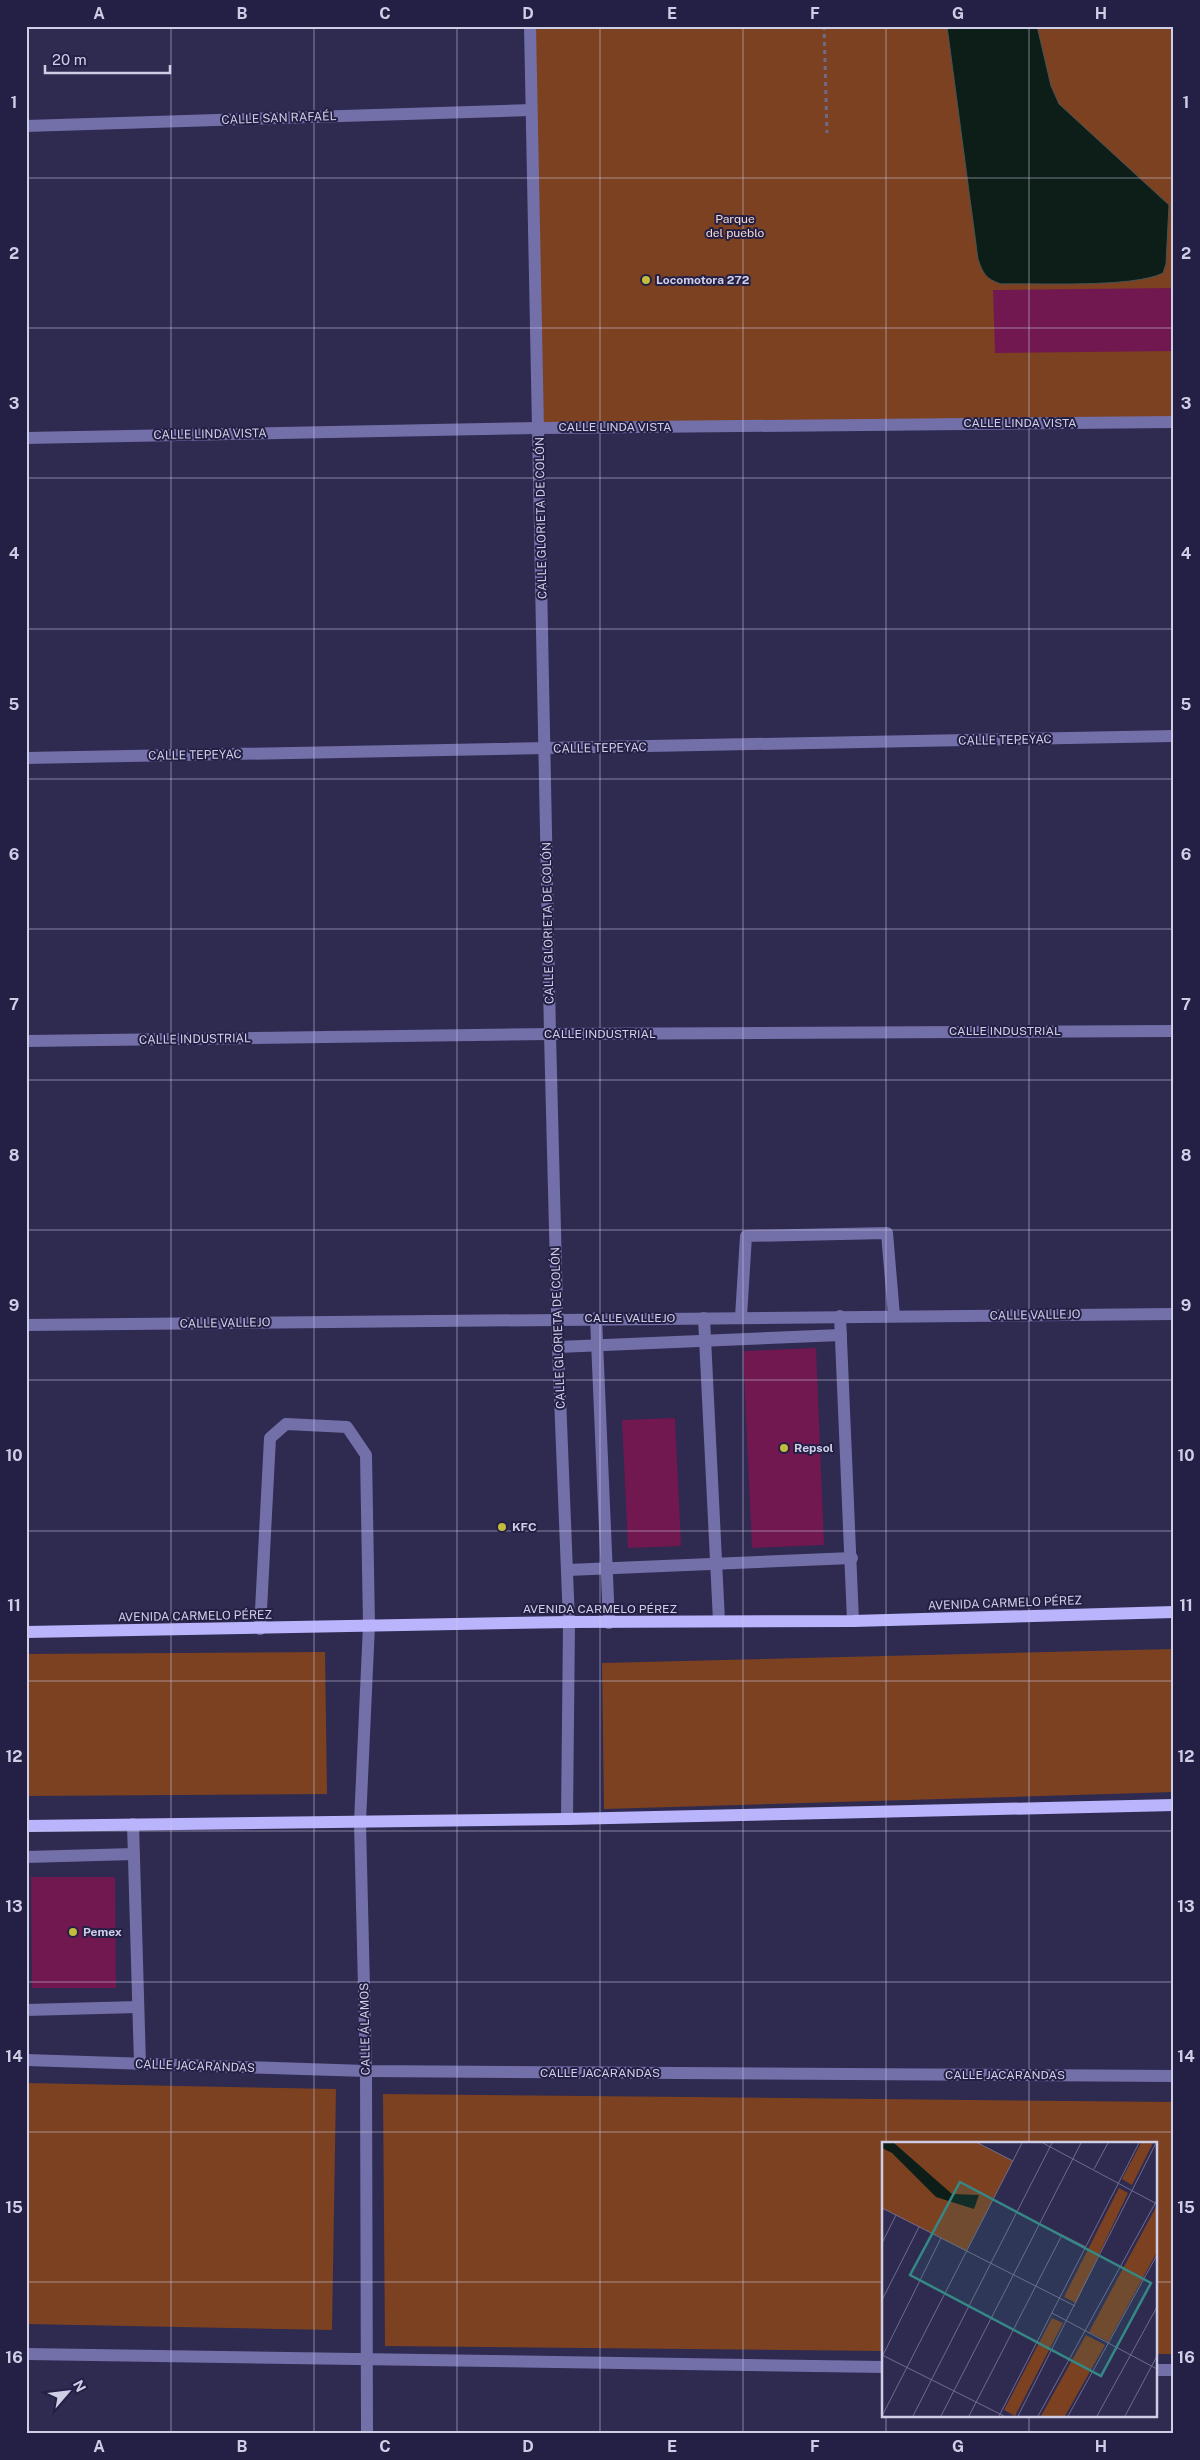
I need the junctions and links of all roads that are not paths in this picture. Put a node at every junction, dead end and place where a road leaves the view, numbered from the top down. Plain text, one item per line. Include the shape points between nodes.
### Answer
1 (530, 26) edge
2 (531, 110) junction
3 (26, 126) edge
4 (1174, 422) edge
5 (539, 428) junction
6 (26, 438) edge
7 (1174, 736) edge
8 (546, 749) junction
9 (26, 758) edge
10 (1174, 1030) edge
11 (550, 1034) junction
12 (26, 1041) edge
13 (1174, 1314) edge
14 (840, 1316) junction
15 (894, 1316) junction
16 (596, 1318) junction
17 (704, 1318) junction
18 (741, 1318) junction
19 (558, 1319) junction
20 (26, 1325) edge
21 (840, 1335) junction
22 (705, 1340) junction
23 (598, 1344) junction
24 (558, 1347) junction
25 (852, 1558) junction
26 (715, 1564) junction
27 (608, 1568) junction
28 (568, 1570) junction
29 (1174, 1612) edge
30 (719, 1621) junction
31 (853, 1621) junction
32 (569, 1622) junction
33 (609, 1623) junction
34 (368, 1625) junction
35 (260, 1629) junction
36 (26, 1632) edge
37 (1174, 1805) edge
38 (567, 1819) junction
39 (360, 1822) junction
40 (132, 1824) junction
41 (26, 1826) edge
42 (134, 1854) junction
43 (26, 1857) edge
44 (138, 2008) junction
45 (26, 2010) edge
46 (26, 2060) edge
47 (140, 2064) junction
48 (366, 2071) junction
49 (1174, 2076) edge
50 (26, 2354) edge
51 (367, 2360) junction
52 (882, 2367) edge
53 (1158, 2370) edge
54 (1174, 2370) edge
55 (366, 2434) edge

1 - 2 street, CALLE GLORIETA DE COLÓN
2 - 3 street, CALLE SAN RAFAÉL
2 - 5 street, CALLE GLORIETA DE COLÓN
4 - 5 street, CALLE LINDA VISTA
5 - 6 street, CALLE LINDA VISTA
5 - 8 street, CALLE GLORIETA DE COLÓN
7 - 8 street, CALLE TEPEYAC
8 - 9 street, CALLE TEPEYAC
8 - 11 street, CALLE GLORIETA DE COLÓN
10 - 11 street, CALLE INDUSTRIAL
11 - 12 street, CALLE INDUSTRIAL
11 - 19 street, CALLE GLORIETA DE COLÓN
13 - 15 street, CALLE VALLEJO
14 - 15 street, CALLE VALLEJO
14 - 18 street, CALLE VALLEJO
14 - 21 street
15 - 18 street via 887,1233 746,1236
16 - 17 street, CALLE VALLEJO
16 - 19 street, CALLE VALLEJO
16 - 23 street
17 - 18 street, CALLE VALLEJO
17 - 22 street
19 - 20 street, CALLE VALLEJO
19 - 24 street, CALLE GLORIETA DE COLÓN
21 - 22 street
21 - 25 street
22 - 23 street
22 - 26 street
23 - 24 street
23 - 27 street
24 - 28 street, CALLE GLORIETA DE COLÓN
25 - 26 street
25 - 31 street
26 - 27 street
26 - 30 street
27 - 28 street
27 - 33 street
28 - 32 street, CALLE GLORIETA DE COLÓN
29 - 31 main road, AVENIDA CARMELO PÉREZ
30 - 31 main road, AVENIDA CARMELO PÉREZ
30 - 33 main road, AVENIDA CARMELO PÉREZ
32 - 33 main road, AVENIDA CARMELO PÉREZ
32 - 34 main road, AVENIDA CARMELO PÉREZ
32 - 38 street, CALLE GLORIETA DE COLÓN
34 - 35 main road, AVENIDA CARMELO PÉREZ
34 - 35 street, CALLE ÁLAMOS via 366,1454 347,1427 286,1424 270,1438
34 - 39 street, CALLE ÁLAMOS
35 - 36 main road, AVENIDA CARMELO PÉREZ
37 - 38 main road
38 - 39 main road
39 - 40 main road
39 - 48 street, CALLE ÁLAMOS
40 - 41 main road
40 - 42 street
42 - 43 street
42 - 44 street
44 - 45 street
44 - 47 street
46 - 47 street, CALLE JACARANDAS
47 - 48 street, CALLE JACARANDAS
48 - 49 street, CALLE JACARANDAS
48 - 51 street, CALLE ÁLAMOS
50 - 51 street
51 - 52 street
51 - 55 street, CALLE ÁLAMOS
53 - 54 street

